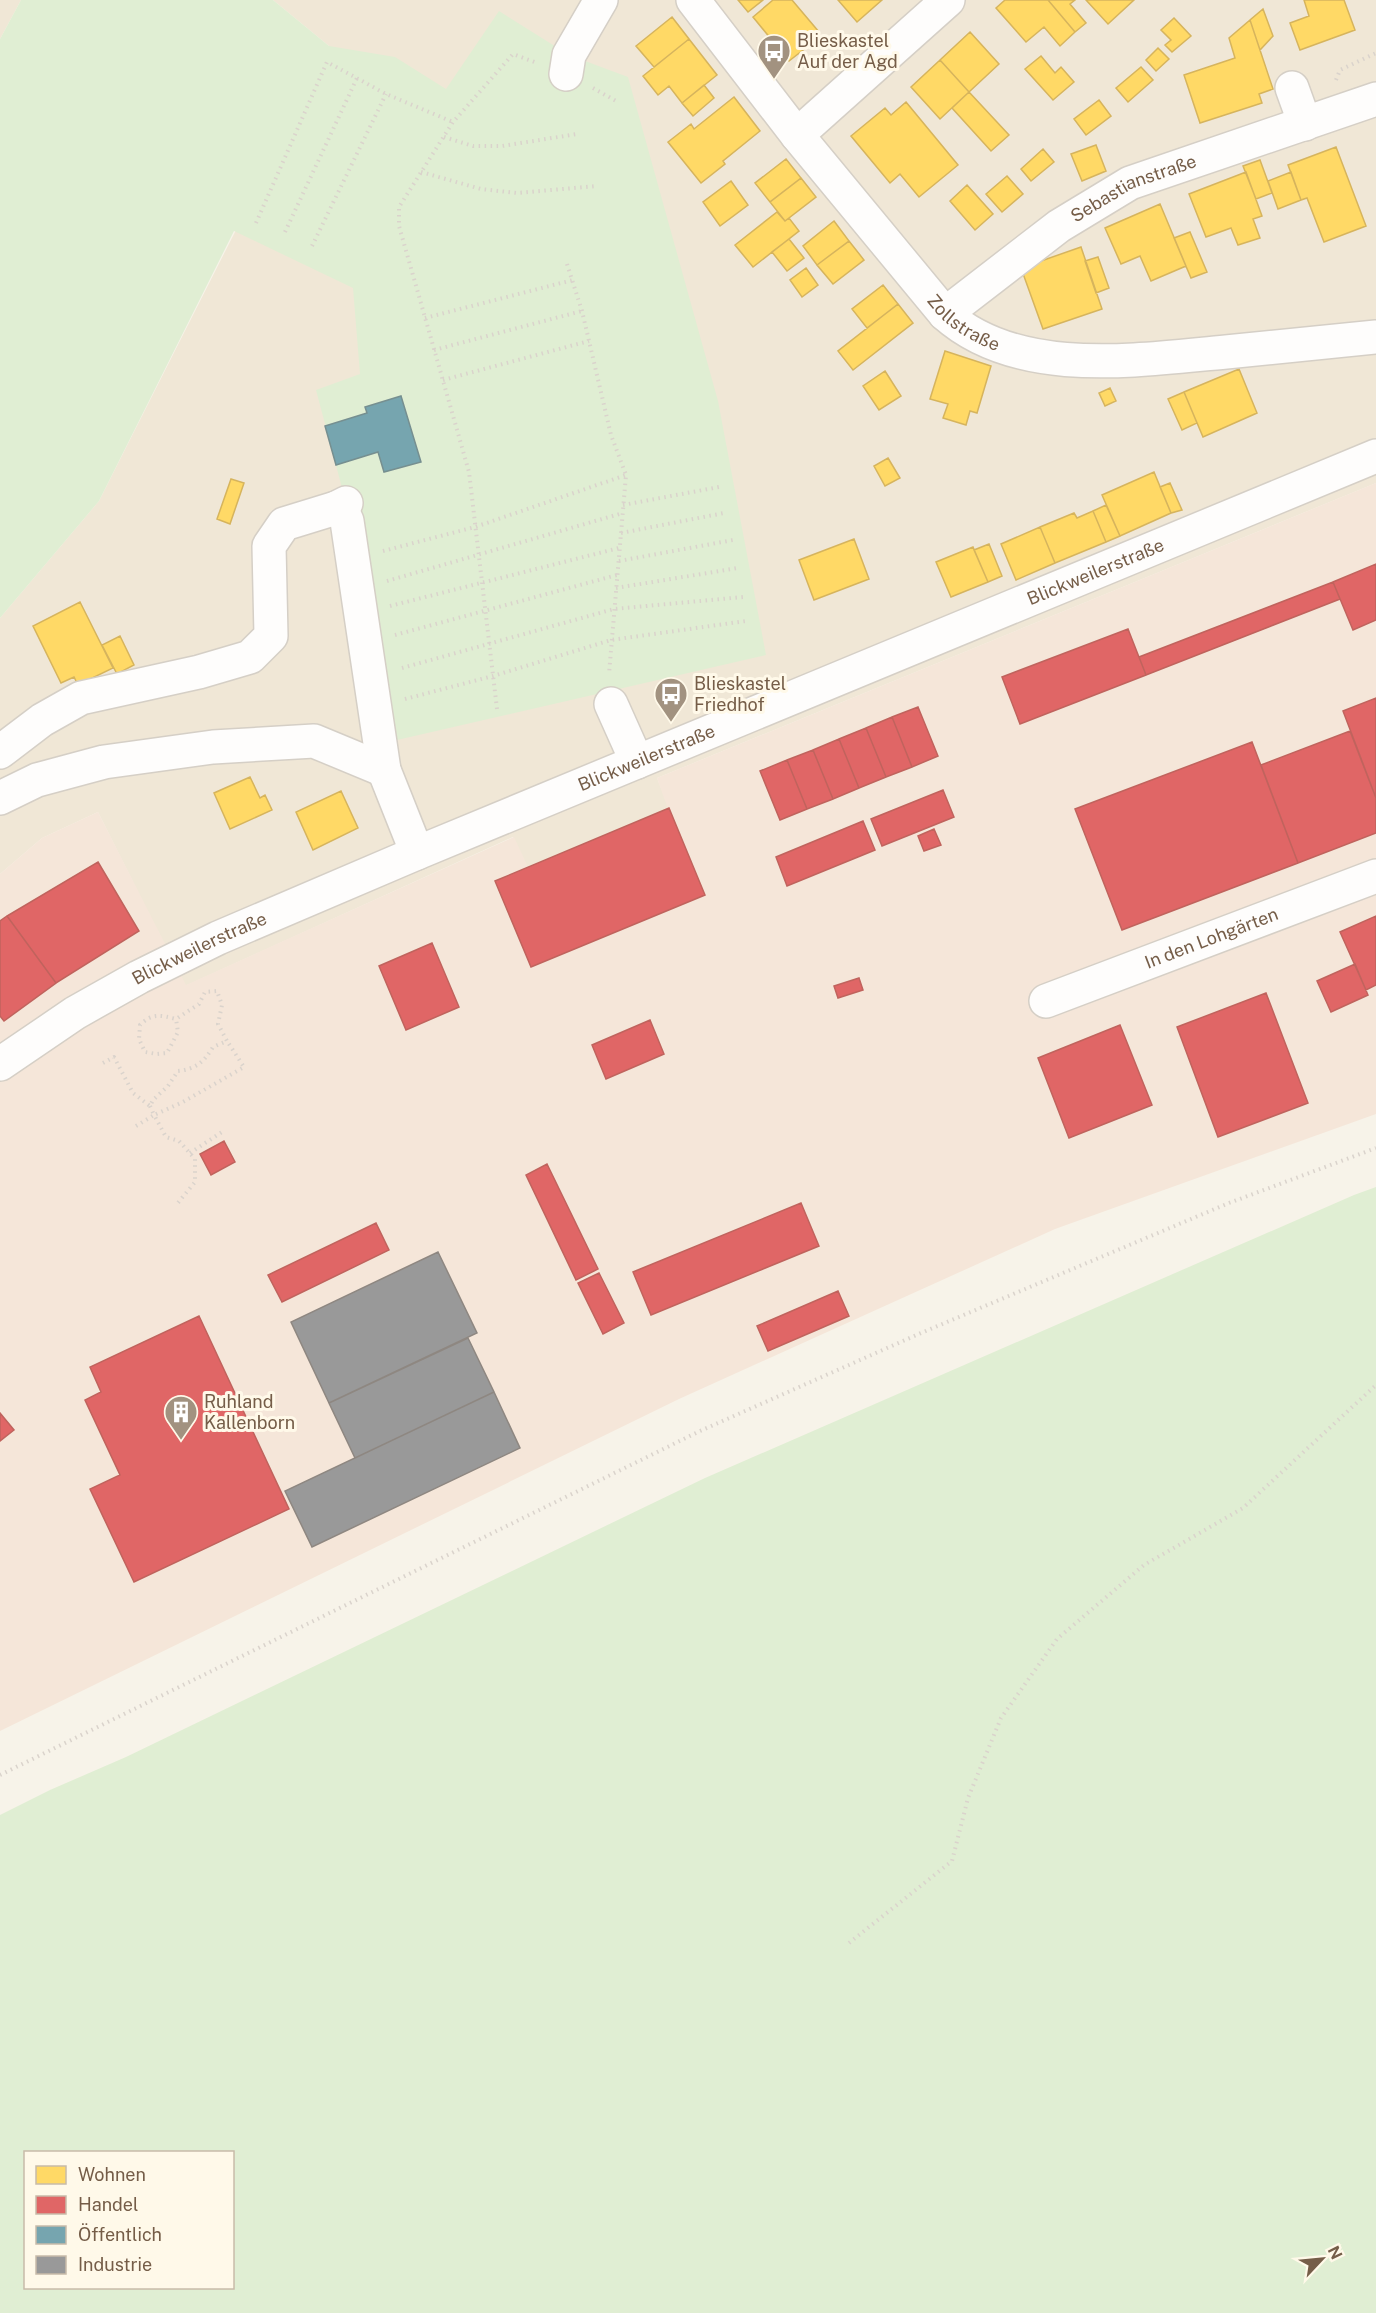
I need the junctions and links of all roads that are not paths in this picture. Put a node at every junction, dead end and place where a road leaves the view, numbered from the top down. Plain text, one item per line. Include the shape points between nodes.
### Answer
1 (601, 0) edge
2 (693, 0) edge
3 (948, 0) edge
4 (567, 74) dead end
5 (1292, 88) dead end
6 (1362, 104) edge
7 (1305, 124) junction
8 (797, 135) junction
9 (945, 314) junction
10 (1376, 338) edge
11 (1376, 456) edge
12 (610, 692) road end
13 (0, 752) edge
14 (637, 762) junction
15 (384, 770) junction
16 (0, 798) edge
17 (417, 853) junction
18 (1376, 876) edge
19 (1046, 1001) dead end
20 (0, 1064) edge

1 - 4 street via 569,55
2 - 8 street, Zollstraße
3 - 8 street
5 - 7 street
6 - 7 street, Sebastianstraße
7 - 9 street, Sebastianstraße via 1130,183 1059,226
8 - 9 street, Zollstraße
9 - 10 street, Zollstraße via 982,340 1043,356 1094,362
11 - 14 street, Blickweilerstraße
12 - 14 street
13 - 15 street via 42,720 81,698 250,657 271,636 269,546 284,524 341,506 347,521
14 - 17 street, Blickweilerstraße
15 - 16 street via 314,741 213,747 104,762 37,780
15 - 17 street
17 - 20 street, Blickweilerstraße via 218,938 149,972 75,1013
18 - 19 street, In den Lohgärten

